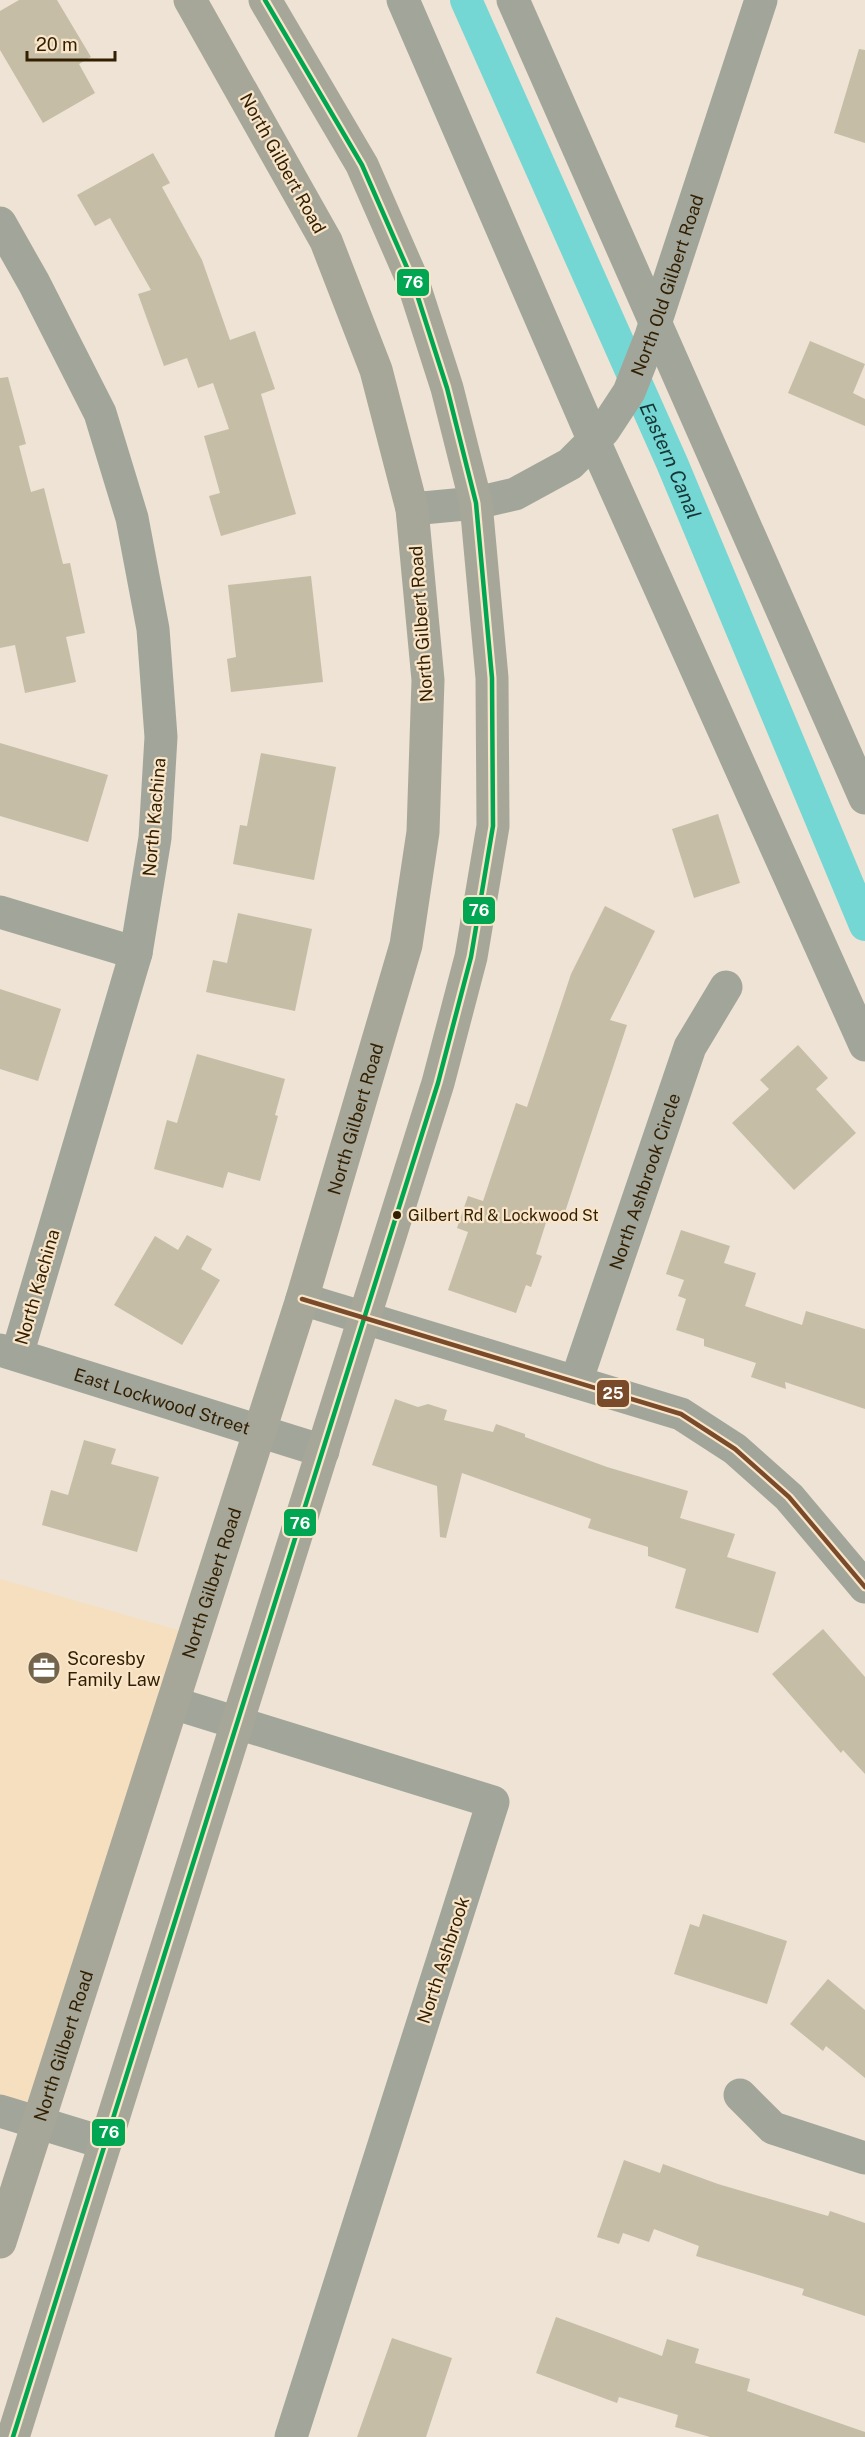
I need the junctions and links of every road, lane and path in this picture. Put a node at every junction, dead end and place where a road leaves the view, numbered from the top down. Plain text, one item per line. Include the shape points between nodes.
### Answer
1 (190, 0) edge
2 (265, 0) edge
3 (403, 0) edge
4 (513, 0) edge
5 (761, 0) edge
6 (0, 223) edge
7 (653, 329) junction
8 (599, 435) junction
9 (476, 502) junction
10 (412, 509) junction
11 (865, 798) edge
12 (0, 912) edge
13 (136, 953) junction
14 (726, 987) dead end
15 (865, 1045) edge
16 (302, 1299) junction
17 (364, 1319) junction
18 (9, 1352) edge
19 (576, 1382) junction
20 (260, 1431) junction
21 (323, 1451) junction
22 (865, 1587) edge
23 (173, 1703) junction
24 (236, 1723) junction
25 (740, 2095) dead end
26 (0, 2111) edge
27 (38, 2122) junction
28 (105, 2143) junction
29 (865, 2158) edge
30 (0, 2242) edge
31 (13, 2437) edge
32 (291, 2437) edge

1 - 10 main road, North Gilbert Road via 326,241 376,370
2 - 9 main road via 362,165 412,279 447,388
3 - 8 street
4 - 7 street
5 - 7 street, North Old Gilbert Road
6 - 13 street, North Kachina via 100,412 132,518 153,629 161,737 155,838
7 - 8 street, North Old Gilbert Road via 629,392
7 - 11 street
8 - 9 street, North Old Gilbert Road via 570,464 515,494
8 - 15 street
9 - 10 street, North Old Gilbert Road
9 - 17 main road via 492,678 493,826 471,957 444,1060
10 - 16 main road, North Gilbert Road via 428,680 423,832 406,945
12 - 13 street
13 - 18 street, North Kachina
14 - 19 street, North Ashbrook Circle via 690,1047
16 - 17 street
16 - 20 main road, North Gilbert Road
17 - 19 street
17 - 21 main road
18 - 20 street, East Lockwood Street
19 - 22 street via 681,1414 735,1449 789,1497
20 - 21 street, East Lockwood Street
20 - 23 main road, North Gilbert Road
21 - 24 main road
23 - 24 street, North Ashbrook
23 - 27 main road, North Gilbert Road
24 - 28 main road
24 - 32 street, North Ashbrook via 493,1802
25 - 29 street via 773,2128
26 - 27 street
27 - 28 street
27 - 30 main road, North Gilbert Road
28 - 31 main road

